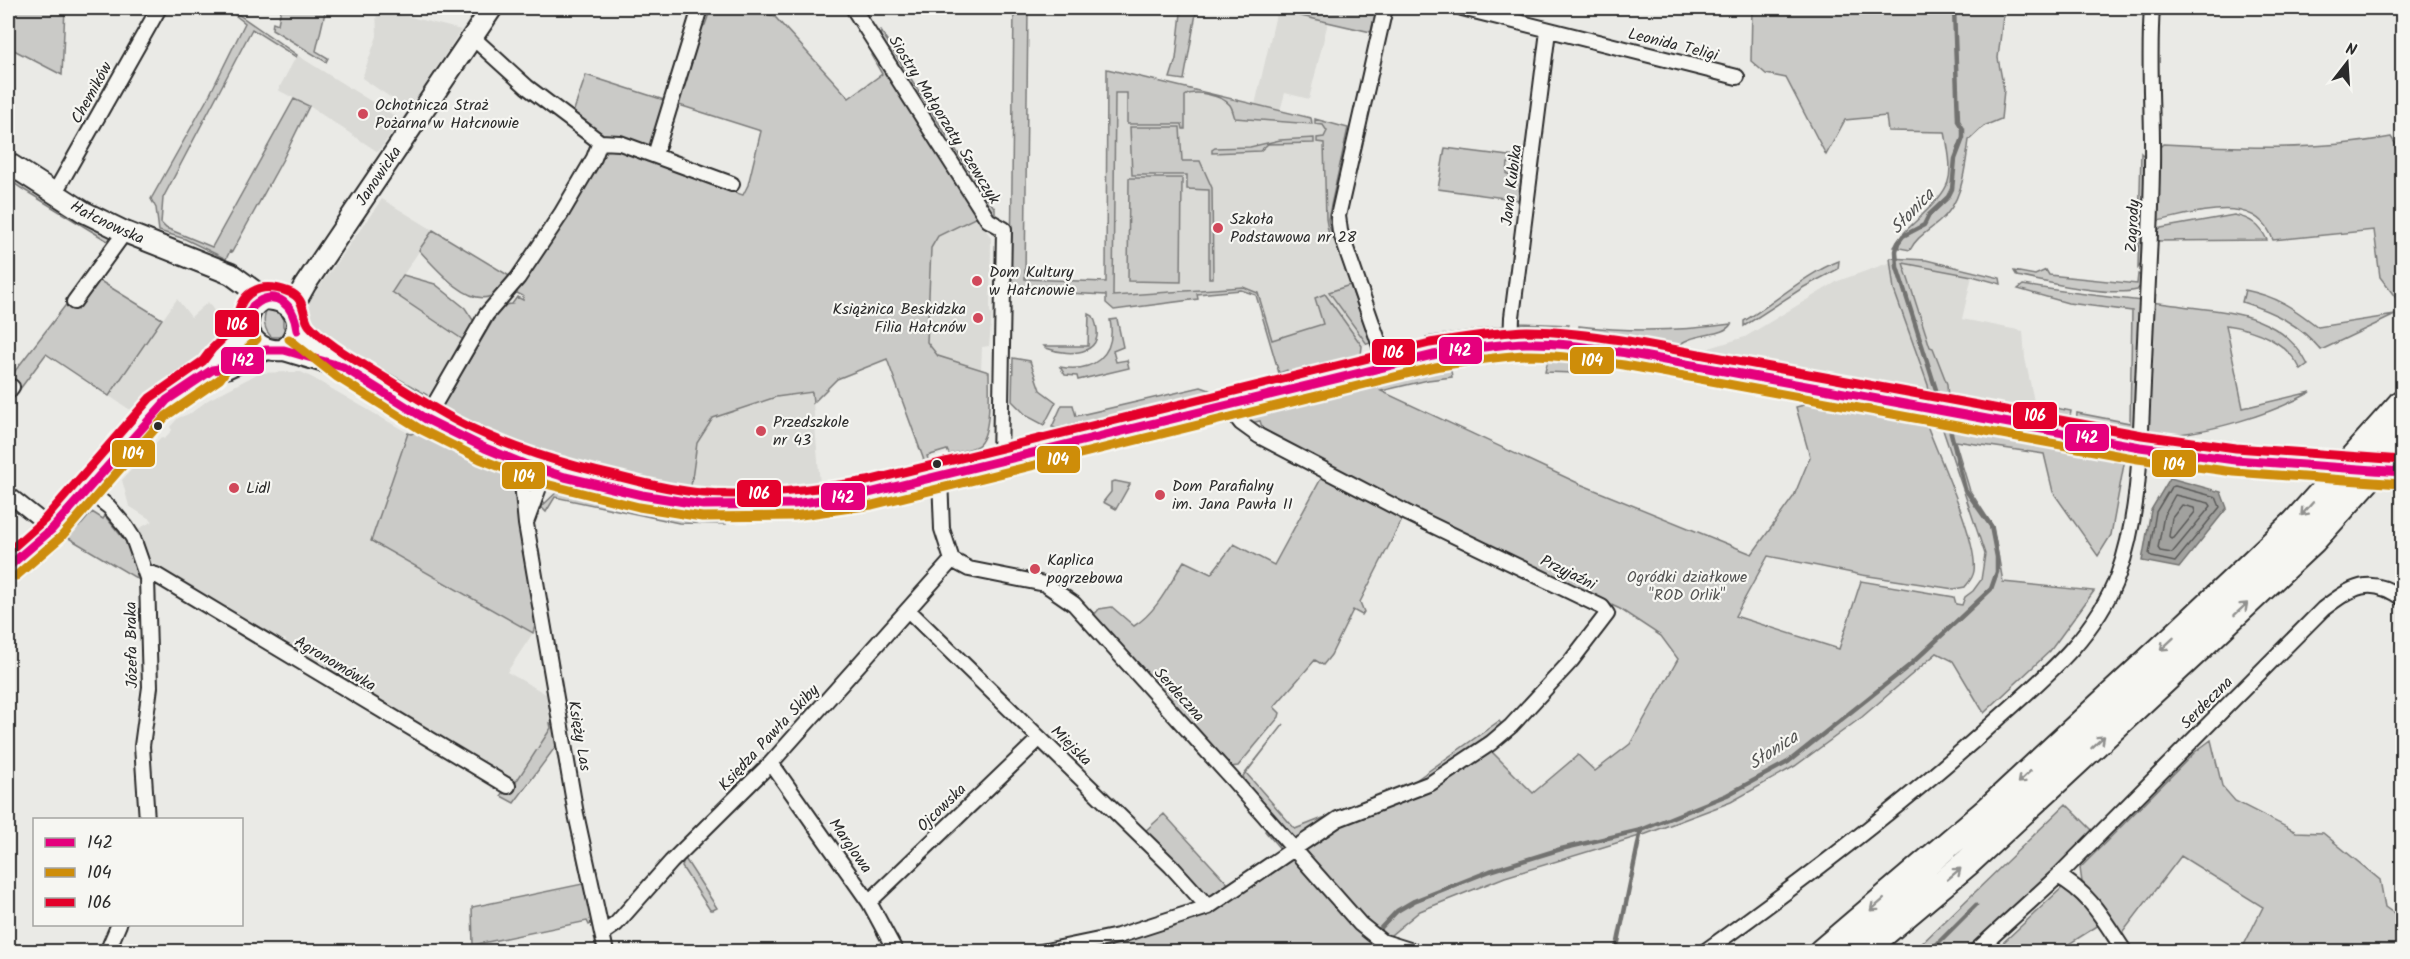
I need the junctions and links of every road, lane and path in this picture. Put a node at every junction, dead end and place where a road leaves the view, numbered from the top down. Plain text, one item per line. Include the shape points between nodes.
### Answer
1 (159, 8) edge
2 (492, 8) edge
3 (700, 8) edge
4 (853, 8) edge
5 (1385, 8) edge
6 (1462, 8) edge
7 (2152, 8) edge
8 (1548, 31) junction
9 (471, 36) junction
10 (1737, 77) dead end
11 (600, 142) junction
12 (655, 155) junction
13 (8, 163) edge
14 (732, 184) dead end
15 (54, 194) junction
16 (125, 232) junction
17 (213, 268) junction
18 (305, 285) junction
19 (271, 300) junction
20 (74, 302) dead end
21 (296, 321) junction
22 (249, 322) junction
23 (1511, 344) junction
24 (274, 350) junction
25 (1387, 366) junction
26 (343, 367) junction
27 (212, 370) junction
28 (2403, 403) edge
29 (1228, 406) junction
30 (426, 419) junction
31 (2403, 441) edge
32 (2140, 447) junction
33 (1000, 462) junction
34 (524, 464) junction
35 (544, 471) junction
36 (2403, 472) edge
37 (940, 477) junction
38 (87, 489) junction
39 (8, 494) edge
40 (526, 524) junction
41 (52, 530) junction
42 (952, 560) junction
43 (8, 567) edge
44 (145, 572) junction
45 (2398, 596) edge
46 (909, 611) junction
47 (1039, 739) junction
48 (771, 763) junction
49 (508, 786) dead end
50 (147, 818) edge
51 (1295, 849) junction
52 (2058, 876) junction
53 (869, 902) junction
54 (1208, 907) junction
55 (117, 926) edge
56 (603, 933) junction
57 (107, 951) edge
58 (606, 951) edge
59 (897, 951) edge
60 (1041, 951) edge
61 (1416, 951) edge
62 (1704, 951) edge
63 (1822, 951) edge
64 (1861, 951) edge
65 (1976, 951) edge
66 (2125, 951) edge

1 - 15 street, Chemików
2 - 9 street, Janowicka
3 - 12 street
4 - 33 street, Siostry Małgorzaty Szewczyk via 988,220 1004,229
5 - 25 street via 1338,216
6 - 8 street, Leonida Teligi
7 - 32 street, Zagrody via 2151,217
8 - 10 street, Leonida Teligi
8 - 23 street, Jana Kubika
9 - 11 street via 527,87
9 - 18 street, Janowicka
11 - 12 street via 620,143
11 - 30 street via 561,214 518,278 486,315
12 - 14 street
13 - 15 street, Hałcnowska
15 - 16 street, Hałcnowska
16 - 17 street, Hałcnowska
16 - 20 street
17 - 19 street, Hałcnowska via 240,279
17 - 22 street, Hałcnowska via 234,288
18 - 19 street, Janowicka
18 - 21 street, Janowicka via 296,301
19 - 21 street via 285,303
19 - 22 street via 255,304
21 - 24 street via 294,338
21 - 26 street
22 - 24 street via 253,341
22 - 27 street
23 - 25 street via 1471,348
23 - 32 street via 1573,345 1626,353
24 - 26 street
24 - 27 street
25 - 29 street
26 - 30 street
27 - 38 street via 159,407
28 -> 63 highway via 2295,523 2182,630 1985,813
29 - 33 street
29 - 51 street, Przyjaźni via 1241,423 1259,436 1602,607 1607,614 1571,661 1491,743 1431,783 1338,819
30 - 34 street
64 -> 31 highway via 1976,855 2199,648 2313,540
32 - 36 street, bridge via 2295,466
32 - 62 street, Zagrody via 2133,516 2118,576 2094,622 2055,667 1959,755 1769,906
33 - 37 street
34 - 35 street
34 - 40 street, Księży Las
35 - 37 street via 671,501 734,506 842,498
35 - 40 street, Księży Las
37 - 42 street via 942,529
38 - 41 street
38 - 44 street, Józefa Braka via 126,527
39 - 41 street
40 - 56 street, Księży Las via 570,782
41 - 43 street
42 - 46 street, Księdza Pawła Skiby
42 - 51 street, Serdeczna via 969,569 1045,584 1074,604
44 - 49 street, Agronomówka via 156,575
44 - 50 street, Józefa Braka via 150,687 142,746
45 - 52 street, Serdeczna via 2376,585 2360,585 2323,609
46 - 47 street, Miejska
46 - 48 street, Księdza Pawła Skiby
47 - 53 street, Ojcowska
47 - 54 street, Miejska
48 - 53 street, Marglowa
48 - 56 street, Księdza Pawła Skiby
51 - 54 street
51 - 61 street, Serdeczna via 1371,935 1389,945
52 - 65 street, Serdeczna
52 - 66 street via 2088,897
53 - 59 street, Marglowa
54 - 60 street via 1118,936
55 - 57 street
56 - 58 street, Księży Las

